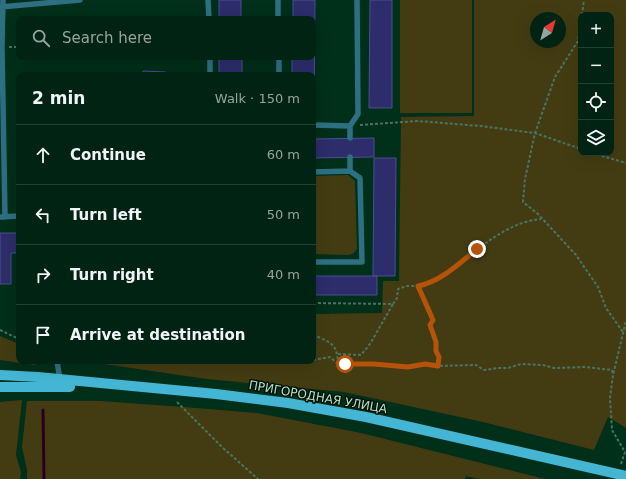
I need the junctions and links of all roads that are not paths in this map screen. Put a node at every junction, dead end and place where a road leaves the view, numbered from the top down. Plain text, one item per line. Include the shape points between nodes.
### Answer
1 (3, 0) edge
2 (80, 0) edge
3 (208, 0) edge
4 (278, 0) edge
5 (357, 0) edge
6 (2, 7) edge
7 (209, 16) edge
8 (278, 16) edge
9 (210, 60) edge
10 (279, 60) edge
11 (210, 72) edge
12 (279, 72) edge
13 (316, 125) edge
14 (350, 126) junction
15 (350, 138) dead end
16 (350, 157) dead end
17 (350, 171) junction
18 (316, 172) edge
19 (16, 216) edge
20 (3, 217) edge
21 (316, 262) edge
22 (57, 364) edge
23 (0, 375) edge
24 (60, 380) junction
25 (126, 386) junction
26 (0, 387) edge
27 (626, 476) edge

1 - 6 lane
2 - 6 lane
3 - 7 lane
4 - 8 lane
5 - 14 lane via 358,114
6 - 20 lane
9 - 11 lane
10 - 12 lane
13 - 14 lane
14 - 15 lane
16 - 17 lane
17 - 18 lane
17 - 21 lane via 360,178 362,262
19 - 20 lane
22 - 24 lane
23 - 24 main road, ПРИГОРОДНАЯ УЛИЦА
24 - 25 main road, ПРИГОРОДНАЯ УЛИЦА
25 - 26 main road
25 - 27 main road, ПРИГОРОДНАЯ УЛИЦА via 288,403 366,417

